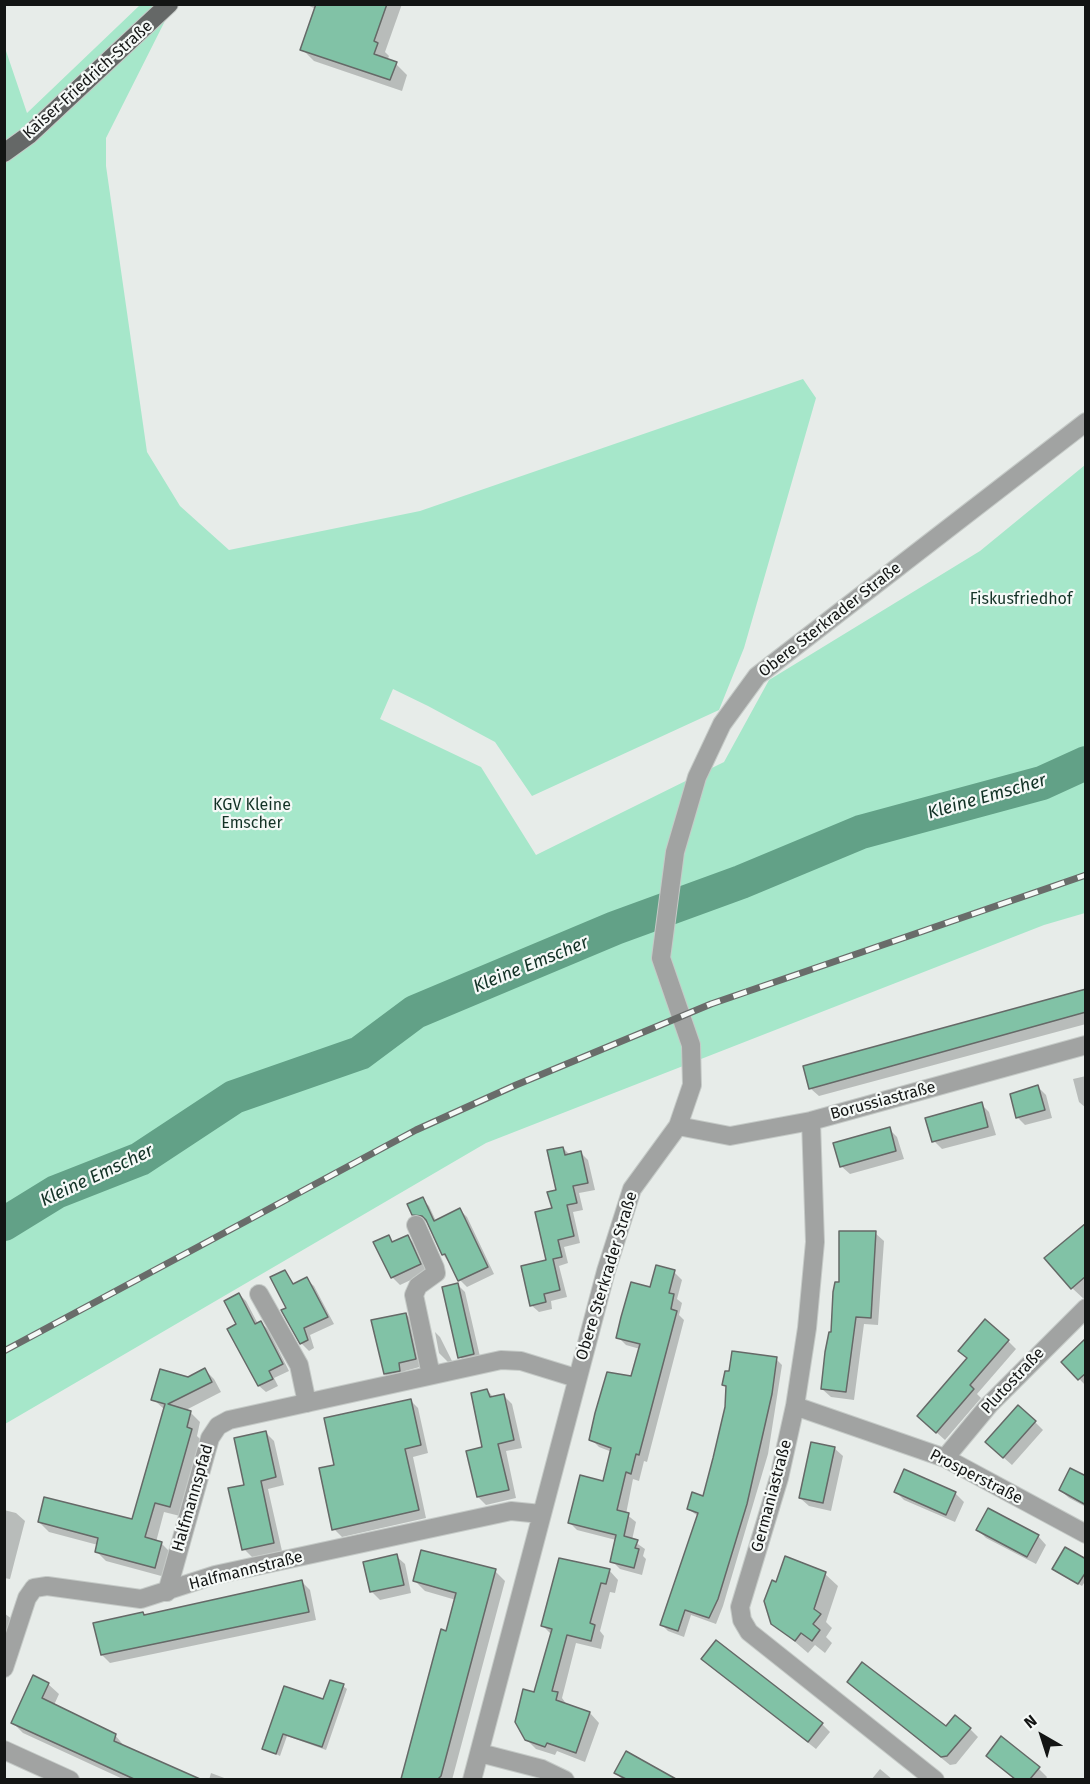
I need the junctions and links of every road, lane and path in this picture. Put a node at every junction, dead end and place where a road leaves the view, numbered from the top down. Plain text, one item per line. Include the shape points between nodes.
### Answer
1 (169, 4) edge
2 (4, 153) edge
3 (1086, 422) edge
4 (1086, 1045) edge
5 (811, 1121) junction
6 (678, 1126) junction
7 (416, 1225) dead end
8 (259, 1294) dead end
9 (1086, 1308) edge
10 (432, 1375) junction
11 (576, 1378) junction
12 (307, 1403) junction
13 (795, 1406) junction
14 (945, 1458) junction
15 (541, 1514) junction
16 (1086, 1534) edge
17 (167, 1592) junction
18 (4, 1668) edge
19 (4, 1750) edge
20 (480, 1753) junction
21 (70, 1779) edge
22 (472, 1779) edge
23 (566, 1779) edge
24 (935, 1779) edge

1 - 2 main road, Kaiser-Friedrich-Straße via 29,135
3 - 6 street, Obere Sterkrader Straße via 757,676 722,724 697,777 675,852 661,958 691,1044 692,1085
4 - 5 street, Borussiastraße
5 - 6 street, Borussiastraße via 730,1136
5 - 13 street, Germaniastraße via 815,1242
6 - 11 street, Obere Sterkrader Straße via 632,1189
7 - 10 street via 436,1273 418,1286 414,1295
8 - 12 street via 299,1365
9 - 14 street, Plutostraße via 997,1397
10 - 11 street, Halfmannspfad via 501,1360 521,1361
10 - 12 street, Halfmannspfad
11 - 15 street, Obere Sterkrader Straße
12 - 17 street, Halfmannspfad via 229,1420 218,1426 210,1438
13 - 14 street, Prosperstraße
13 - 24 street, Germaniastraße via 779,1478 740,1607 742,1620 749,1632
14 - 16 street, Prosperstraße
15 - 17 street, Halfmannstraße via 511,1511 215,1575
15 - 20 street, Obere Sterkrader Straße
17 - 18 street, Halfmannstraße via 141,1599 47,1586 34,1588 27,1598
19 - 21 street
20 - 22 street, Obere Sterkrader Straße
20 - 23 street

